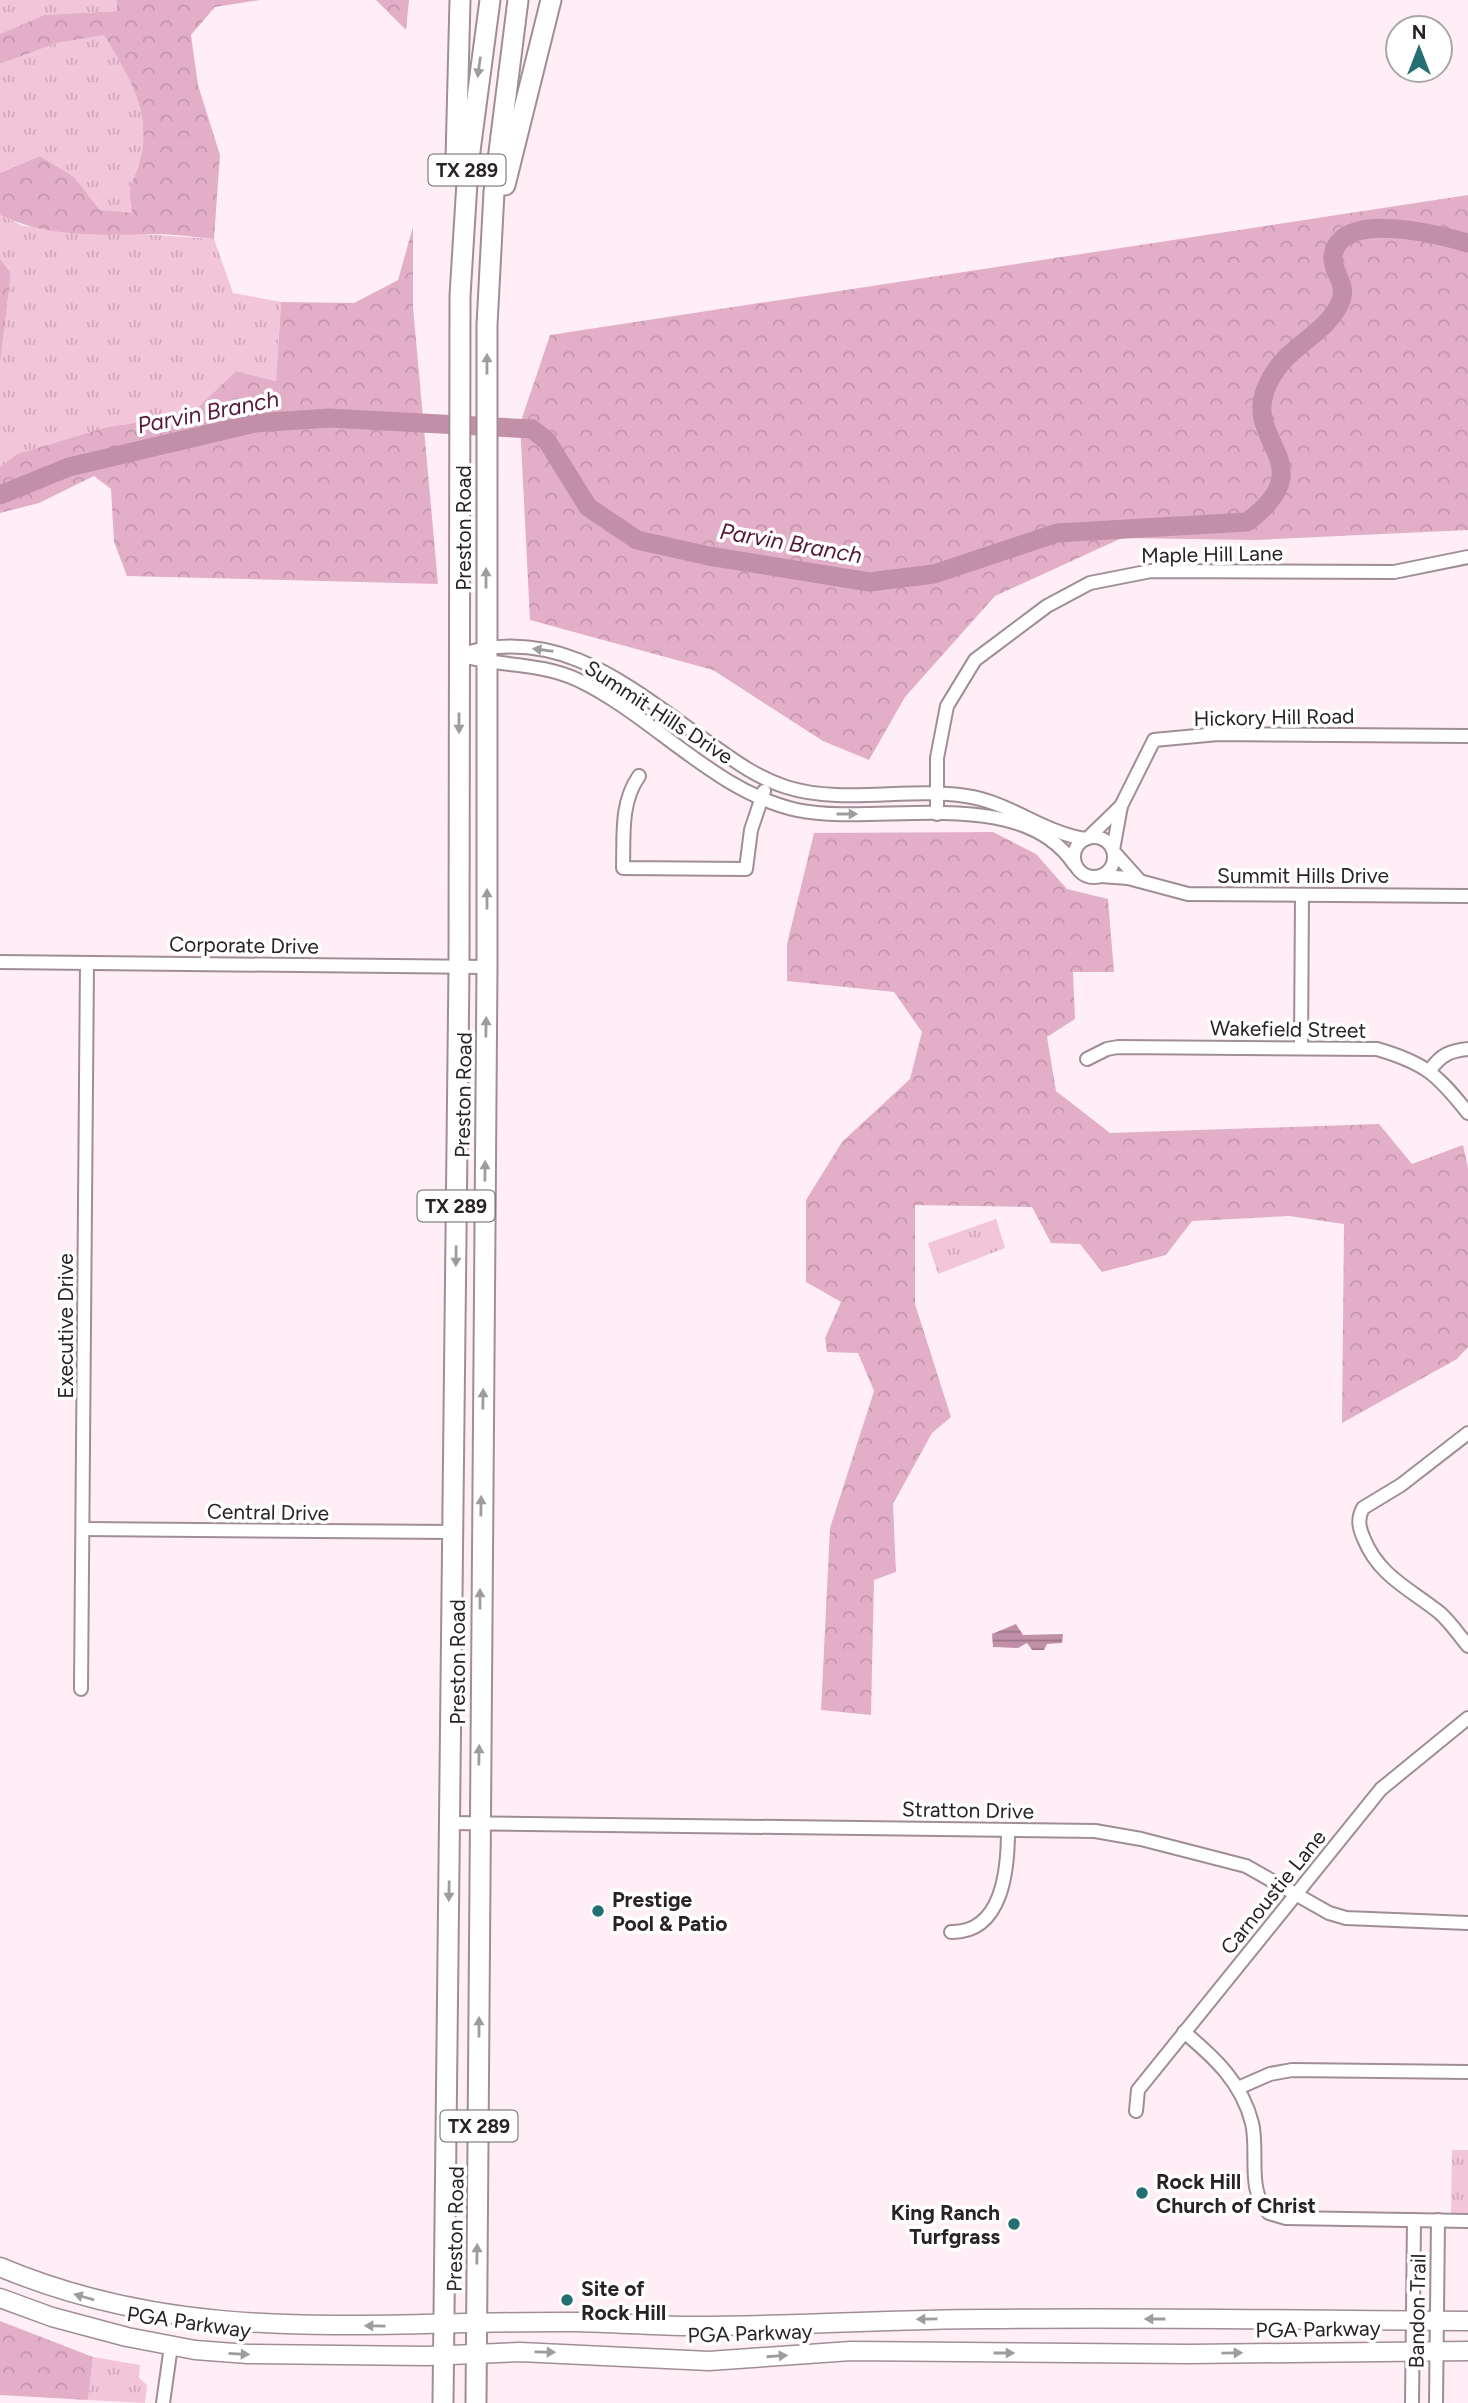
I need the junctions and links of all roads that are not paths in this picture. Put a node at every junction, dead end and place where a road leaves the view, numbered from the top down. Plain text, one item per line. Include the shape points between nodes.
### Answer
1 (460, 0) edge
2 (489, 0) edge
3 (518, 0) edge
4 (551, 0) edge
5 (487, 325) junction
6 (459, 341) junction
7 (1468, 557) edge
8 (459, 655) junction
9 (485, 655) junction
10 (1468, 736) edge
11 (639, 776) dead end
12 (769, 781) junction
13 (937, 794) junction
14 (761, 797) junction
15 (1121, 806) junction
16 (937, 814) junction
17 (1087, 838) junction
18 (1113, 851) junction
19 (1074, 864) junction
20 (1101, 876) junction
21 (1140, 881) junction
22 (1302, 895) junction
23 (1468, 896) edge
24 (0, 962) edge
25 (87, 963) junction
26 (459, 967) junction
27 (487, 967) junction
28 (1301, 1047) junction
29 (1468, 1049) edge
30 (1087, 1059) dead end
31 (1430, 1070) junction
32 (1468, 1113) edge
33 (455, 1337) junction
34 (483, 1337) junction
35 (1468, 1433) edge
36 (83, 1529) junction
37 (453, 1532) junction
38 (481, 1550) junction
39 (1468, 1646) edge
40 (81, 1689) dead end
41 (1468, 1718) edge
42 (450, 1823) junction
43 (478, 1823) junction
44 (1009, 1830) junction
45 (1297, 1894) junction
46 (1468, 1923) edge
47 (951, 1932) dead end
48 (1184, 2032) junction
49 (1468, 2072) edge
50 (1238, 2088) junction
51 (1136, 2111) dead end
52 (1414, 2220) junction
53 (1438, 2220) junction
54 (1468, 2221) edge
55 (0, 2267) edge
56 (0, 2298) edge
57 (174, 2317) junction
58 (1413, 2321) junction
59 (1436, 2321) junction
60 (1468, 2321) edge
61 (477, 2323) junction
62 (443, 2324) junction
63 (171, 2346) junction
64 (1436, 2350) junction
65 (1412, 2351) junction
66 (1468, 2351) edge
67 (477, 2354) junction
68 (443, 2356) junction
69 (163, 2403) edge
70 (443, 2403) edge
71 (476, 2403) edge
72 (1412, 2403) edge
73 (1436, 2403) edge

1 - 6 main road via 450,258
2 -> 6 main road, Preston Road / TX 289 via 468,166
3 - 5 main road, Preston Road / TX 289 via 494,192
4 - 5 main road via 503,195
9 -> 5 main road, Preston Road / TX 289
6 - 8 main road, Preston Road / TX 289
7 - 13 street, Maple Hill Lane via 1394,572 1151,571 1090,583 1046,606 975,660 947,706 937,758
8 - 9 street, Summit Hills Drive
8 -> 26 main road, Preston Road / TX 289
12 -> 9 street, Summit Hills Drive via 590,664 551,650
9 - 14 street, Summit Hills Drive via 576,679
27 -> 9 main road, Preston Road / TX 289
10 - 15 street, Hickory Hill Road via 1218,734 1154,740
11 - 14 street via 628,791 625,808 623,868 746,869
12 - 13 street, Summit Hills Drive via 823,794
12 - 14 street
13 - 16 street, Maple Hill Lane
13 - 17 street, Summit Hills Drive via 981,799 1056,833
14 -> 16 street, Summit Hills Drive via 833,814
15 - 17 street, Hickory Hill Road
15 - 18 street, Hickory Hill Road
16 - 19 street, Summit Hills Drive via 982,816 1023,825 1059,844
17 - 18 street via 1103,839
17 - 19 street via 1075,850
18 - 20 street via 1112,866
18 - 21 street
19 - 20 street via 1084,875
20 - 21 street, Summit Hills Drive
21 - 22 street, Summit Hills Drive via 1188,894
22 - 23 street, Summit Hills Drive
22 - 28 street
24 - 25 street, Corporate Drive
25 - 26 street, Corporate Drive
25 - 36 street, Executive Drive
26 - 27 street, Corporate Drive
26 -> 33 main road, Preston Road / TX 289
34 -> 27 main road, Preston Road / TX 289
28 - 30 street, Wakefield Street via 1118,1047
28 - 31 street, Wakefield Street via 1377,1049 1407,1057
29 - 31 street via 1440,1056
31 - 32 street, Wakefield Street
33 - 34 main road
33 - 37 main road, Preston Road / TX 289
38 -> 34 main road, Preston Road / TX 289
35 - 39 street via 1363,1508 1359,1526 1378,1566 1442,1615
36 - 37 street, Central Drive
36 - 40 street, Executive Drive
37 - 38 main road via 466,1534
37 - 42 main road, Preston Road / TX 289
43 -> 38 main road, Preston Road / TX 289
41 - 45 street, Carnoustie Lane via 1384,1786
42 - 43 street, Stratton Drive
42 -> 62 main road, Preston Road / TX 289
43 - 44 street, Stratton Drive
61 -> 43 main road, Preston Road / TX 289
44 - 45 street, Stratton Drive via 1126,1835 1246,1866
44 - 47 street via 1006,1873 992,1909 981,1924
45 - 46 street, Stratton Drive via 1329,1913 1363,1921
45 - 48 street, Carnoustie Lane
48 - 50 street via 1214,2058
48 - 51 street, Carnoustie Lane via 1138,2090
49 - 50 street via 1292,2070
50 - 52 street via 1252,2122 1257,2193 1265,2209 1286,2218
52 - 53 street
52 - 58 street, Bandon Trail
53 - 54 street
53 - 59 street, Bandon Trail
57 -> 55 main road, PGA Parkway via 96,2301
56 - 63 main road, PGA Parkway via 89,2328
62 -> 57 main road, PGA Parkway via 274,2325
57 - 63 main road
58 - 59 main road, PGA Parkway
58 -> 61 main road, PGA Parkway
58 - 65 street, Bandon Trail
59 - 60 main road, PGA Parkway
59 - 64 street, Bandon Trail
61 - 62 main road, PGA Parkway
61 - 67 main road, Preston Road / TX 289
62 - 68 main road, Preston Road / TX 289
63 -> 68 main road, PGA Parkway via 248,2354
63 - 69 street
64 - 65 main road, PGA Parkway
64 - 66 main road, PGA Parkway
64 - 73 street, Bandon Trail
67 -> 65 main road, PGA Parkway via 570,2353 709,2361 851,2351
65 - 72 street, Bandon Trail
67 - 68 main road, PGA Parkway
67 - 71 main road, Preston Road / TX 289
68 - 70 main road, Preston Road / TX 289

